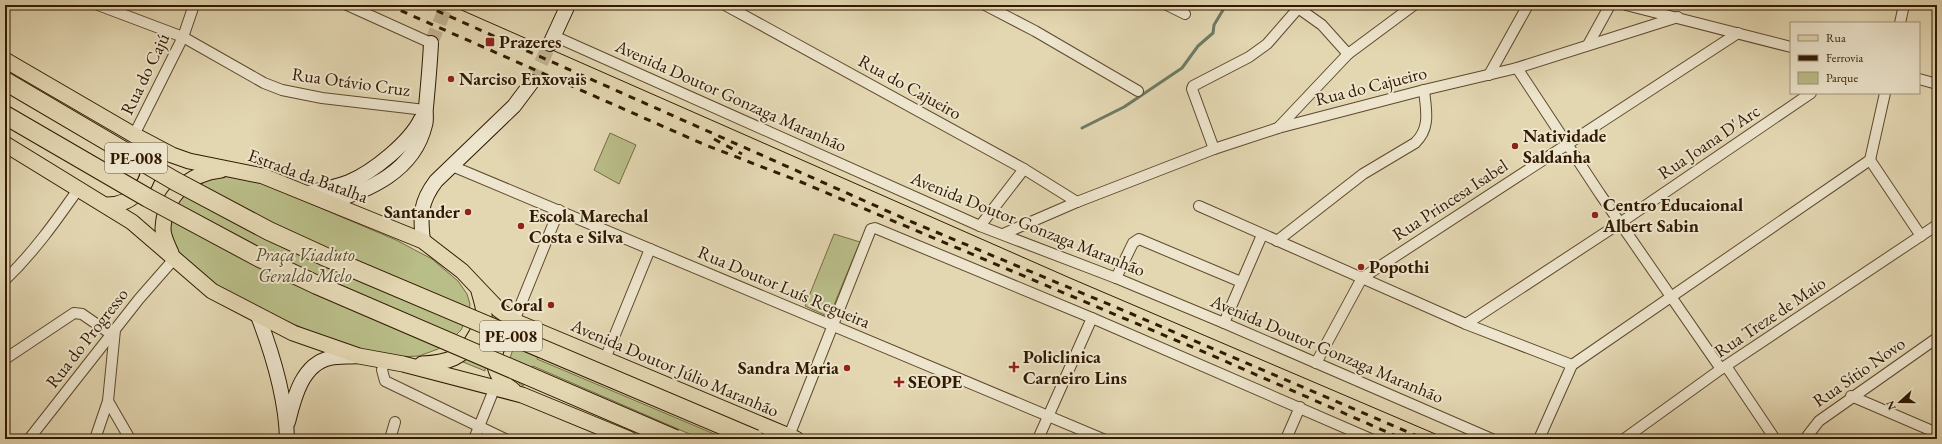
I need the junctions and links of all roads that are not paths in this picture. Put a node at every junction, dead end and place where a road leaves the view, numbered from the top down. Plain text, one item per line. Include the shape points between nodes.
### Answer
1 (98, 5) edge
2 (194, 5) edge
3 (347, 5) edge
4 (568, 5) edge
5 (725, 5) edge
6 (986, 5) edge
7 (1167, 5) edge
8 (1414, 5) edge
9 (1528, 5) edge
10 (1610, 5) edge
11 (1626, 5) edge
12 (1904, 5) edge
13 (1298, 6) edge
14 (1185, 14) dead end
15 (1678, 17) junction
16 (1900, 22) edge
17 (1738, 33) junction
18 (183, 37) junction
19 (552, 40) joint
20 (431, 43) joint
21 (1588, 45) junction
22 (1790, 47) edge
23 (1348, 54) junction
24 (5, 60) edge
25 (1517, 68) junction
26 (1489, 75) junction
27 (1920, 79) edge
28 (5, 80) edge
29 (532, 82) tunnel mouth
30 (1937, 84) edge
31 (1424, 90) junction
32 (1138, 91) dead end
33 (1810, 94) edge
34 (1885, 94) edge
35 (425, 110) junction
36 (5, 115) edge
37 (1278, 128) junction
38 (138, 138) junction
39 (1566, 144) junction
40 (6, 147) edge
41 (1214, 149) junction
42 (1870, 160) junction
43 (452, 166) junction
44 (234, 169) junction
45 (1024, 169) junction
46 (79, 188) junction
47 (307, 193) junction
48 (328, 202) junction
49 (1077, 202) junction
50 (107, 205) junction
51 (1199, 206) dead end
52 (559, 210) junction
53 (1620, 223) junction
54 (980, 226) junction
55 (1937, 226) edge
56 (1003, 234) junction
57 (1262, 235) junction
58 (1922, 236) junction
59 (423, 241) junction
60 (1277, 241) junction
61 (650, 250) junction
62 (173, 257) junction
63 (1116, 278) junction
64 (1362, 278) junction
65 (5, 280) edge
66 (1241, 282) junction
67 (479, 291) junction
68 (1671, 296) junction
69 (258, 316) junction
70 (1092, 318) junction
71 (514, 321) junction
72 (1224, 323) junction
73 (1466, 324) junction
74 (834, 326) junction
75 (113, 332) junction
76 (539, 332) junction
77 (1937, 338) edge
78 (359, 356) junction
79 (5, 359) edge
80 (605, 359) junction
81 (385, 361) junction
82 (1316, 363) junction
83 (404, 364) junction
84 (1572, 365) junction
85 (1724, 368) junction
86 (495, 387) junction
87 (522, 395) junction
88 (1851, 396) junction
89 (108, 402) junction
90 (1300, 407) junction
91 (1048, 415) junction
92 (395, 422) dead end
93 (479, 427) junction
94 (287, 433) edge
95 (1937, 433) edge
96 (611, 435) edge
97 (792, 438) edge
98 (29, 439) edge
99 (95, 439) edge
100 (130, 439) edge
101 (390, 439) edge
102 (474, 439) edge
103 (505, 439) edge
104 (629, 439) edge
105 (675, 439) edge
106 (755, 439) edge
107 (1038, 439) edge
108 (1103, 439) edge
109 (1286, 439) edge
110 (1372, 439) edge
111 (1492, 439) edge
112 (1539, 439) edge
113 (1624, 439) edge
114 (1775, 439) edge
115 (1805, 439) edge

1 - 18 street, Rua Otávio Cruz
2 - 18 street, Rua do Cajú
3 - 20 street
4 - 19 main road
5 - 45 street, Rua do Cajueiro
6 - 32 street
7 - 14 street
8 - 23 street
9 - 26 street
10 - 21 street
11 - 15 street
12 - 16 street
13 - 23 street via 1322,25
13 - 41 street via 1266,44 1249,58 1193,86
15 - 17 street
15 - 21 street, Rua do Cajueiro
17 - 22 street
17 - 39 street, Rua Princesa Isabel
18 - 35 street, Rua Otávio Cruz via 264,83 282,90 322,98
18 - 38 street, Rua do Cajú
19 - 54 street, Avenida Doutor Gonzaga Maranhão
20 - 35 main road
21 - 25 street, Rua do Cajueiro
23 - 37 street
24 - 38 main road, Estrada da Batalha
25 - 26 street, Rua do Cajueiro
25 - 39 street
26 - 31 street, Rua do Cajueiro
27 - 30 street
28 - 106 highway, PE-008, bridge via 175,181 302,246
29 - 43 main road via 514,106
31 - 37 street, Rua do Cajueiro
31 - 60 street via 1427,121 1421,137 1363,174
33 - 53 street, Rua Joana D'Arc
34 - 42 street
35 - 47 main road via 417,128 408,139 364,174 334,187
35 - 48 main road via 422,134 405,162 389,177 363,192
36 - 105 highway, PE-008, bridge via 148,198 258,257 317,285
37 - 41 street, Rua do Cajueiro
38 - 44 main road, Estrada da Batalha via 189,161
38 - 50 main road via 149,163 144,184 129,200
39 - 53 street
39 - 64 street, Rua Princesa Isabel
40 - 46 main road
41 - 49 street, Rua do Cajueiro
42 - 58 street
42 - 68 street
43 - 52 street, Rua Doutor Luís Regueira
43 - 59 main road via 436,181 424,200 421,214
44 - 47 main road, Estrada da Batalha via 263,176
44 - 62 main road via 209,171 198,175 174,196 166,214 163,230
45 - 49 street, Rua do Cajueiro
45 - 54 street
46 - 50 main road
46 - 65 street via 49,233
47 - 48 main road, Estrada da Batalha
48 - 59 main road, Estrada da Batalha
49 - 56 street, Rua do Cajueiro
50 - 62 main road via 142,229
51 - 57 street
52 - 61 street, Rua Doutor Luís Regueira
52 - 71 street
53 - 68 street
53 - 73 street, Rua Joana D'Arc
54 - 56 street, Avenida Doutor Gonzaga Maranhão
55 - 58 street, Rua Treze de Maio
56 - 63 street, Avenida Doutor Gonzaga Maranhão
57 - 60 street
57 - 66 street
58 - 85 street, Rua Treze de Maio
59 - 67 main road, Estrada da Batalha via 462,271
60 - 64 street
61 - 74 street, Rua Doutor Luís Regueira
61 - 80 street
62 - 69 main road via 212,291
62 - 75 street, Rua do Progresso
63 - 66 street via 1133,243 1139,240
63 - 72 street, Avenida Doutor Gonzaga Maranhão
64 - 73 street
64 - 82 street, Rua Princesa Isabel
66 - 72 street
67 - 71 main road, Estrada da Batalha
67 - 83 main road via 484,319 465,352 437,364
68 - 84 street
68 - 85 street
69 - 78 main road via 292,333
69 - 94 main road via 273,356
70 - 74 street via 872,228
70 - 90 street
70 - 91 street
71 - 76 main road, Estrada da Batalha
72 - 82 street, Avenida Doutor Gonzaga Maranhão
73 - 84 street
74 - 91 street, Rua Doutor Luís Regueira
74 - 97 street
75 - 79 street via 82,314 74,313
75 - 89 street
75 - 98 street, Rua do Progresso
76 - 80 main road, Avenida Doutor Júlio Maranhão
76 - 87 main road via 521,331 509,335 496,353 494,364 497,376 508,387
77 - 88 street, Rua Sítio Novo
78 - 81 main road
78 - 94 main road via 331,358 312,366 297,392
80 - 97 main road, Avenida Doutor Júlio Maranhão
81 - 83 main road
81 - 93 street via 382,370 385,381
82 - 111 street, Avenida Doutor Gonzaga Maranhão
83 - 86 main road
84 - 112 street
85 - 113 street, Rua Treze de Maio
85 - 114 street
86 - 87 main road
86 - 93 street
87 - 96 main road
88 - 95 street
88 - 115 street, Rua Sítio Novo via 1819,421
89 - 99 street
89 - 100 street
90 - 109 street
90 - 110 street
91 - 107 street
91 - 108 street, Rua Doutor Luís Regueira
92 - 101 street
93 - 102 street
93 - 103 street
96 - 104 main road

